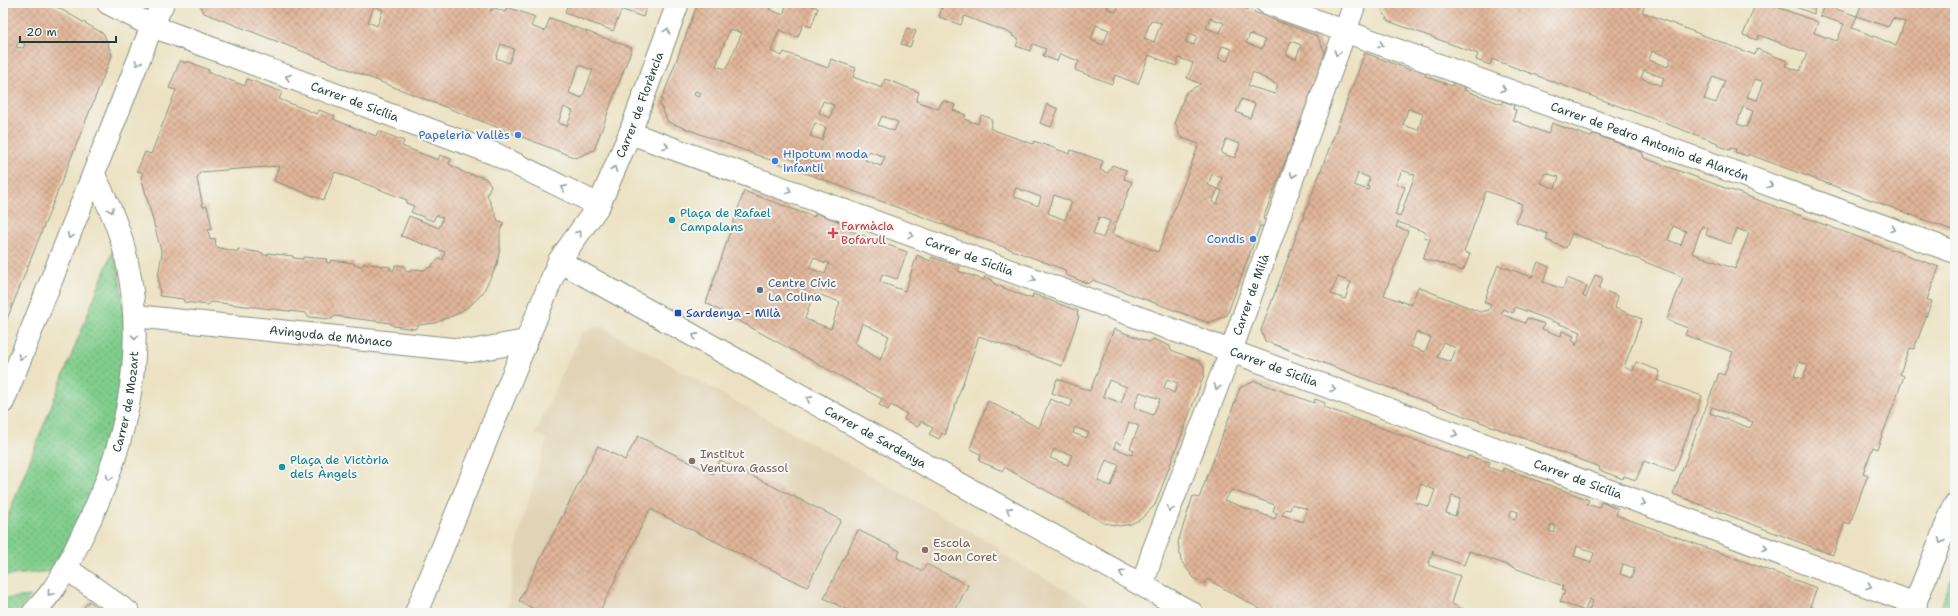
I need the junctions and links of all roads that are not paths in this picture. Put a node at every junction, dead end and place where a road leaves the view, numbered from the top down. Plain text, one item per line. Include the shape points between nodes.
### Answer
1 (108, 3) edge
2 (163, 3) edge
3 (678, 3) edge
4 (1267, 3) edge
5 (1355, 3) edge
6 (152, 26) junction
7 (1344, 32) junction
8 (630, 133) junction
9 (94, 175) junction
10 (599, 205) junction
11 (1955, 252) edge
12 (559, 261) junction
13 (135, 316) junction
14 (526, 341) junction
15 (1231, 351) junction
16 (3, 402) edge
17 (1955, 504) edge
18 (66, 568) junction
19 (1143, 584) junction
20 (1914, 608) edge
21 (33, 613) edge
22 (129, 613) edge
23 (416, 613) edge
24 (1192, 613) edge

1 - 6 street, Carrer de Sicília
2 - 6 street
8 -> 3 street, Carrer de Florència
4 - 7 street, Carrer de Pedro Antonio de Alarcón
5 - 7 street, Carrer de Milà
6 -> 9 street
10 -> 6 street, Carrer de Sicília via 490,152
7 -> 11 street, Carrer de Pedro Antonio de Alarcón
7 -> 15 street, Carrer de Milà
10 -> 8 street, Carrer de Florència
8 -> 15 street, Carrer de Sicília
9 -> 13 street, Carrer de Mozart via 111,209 127,262
9 -> 16 street
12 -> 10 street
12 - 14 street
19 -> 12 street, Carrer de Sardenya
13 - 14 street, Avinguda de Mònaco via 471,351
13 -> 18 street, Carrer de Mozart via 134,359 127,415 113,467 92,518
14 - 23 street
15 -> 19 street, Carrer de Milà via 1153,551
15 -> 20 street, Carrer de Sicília
17 -> 20 street
18 -> 21 street, Carrer de Mozart via 54,588
18 - 22 street
19 - 24 street, Carrer de Sardenya

